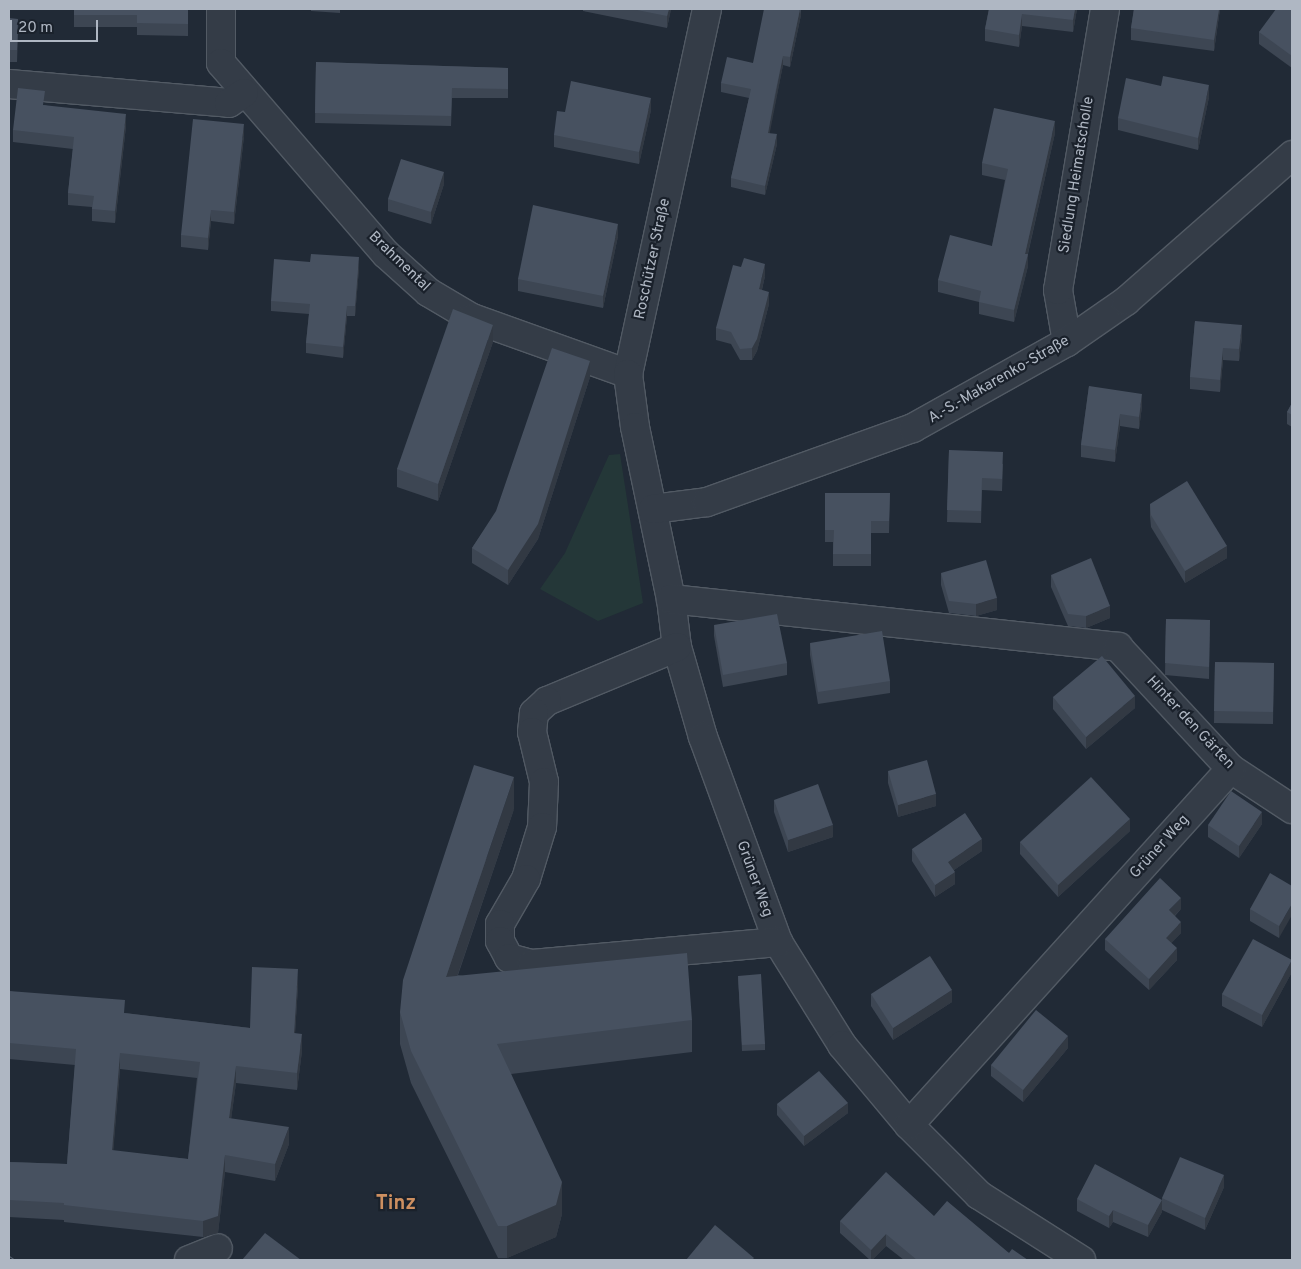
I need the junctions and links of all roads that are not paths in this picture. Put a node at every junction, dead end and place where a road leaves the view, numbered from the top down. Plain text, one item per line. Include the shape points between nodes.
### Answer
1 (221, 9) edge
2 (707, 9) edge
3 (1105, 9) edge
4 (9, 84) edge
5 (244, 93) junction
6 (1292, 155) edge
7 (1067, 342) junction
8 (628, 374) junction
9 (653, 510) junction
10 (670, 599) junction
11 (677, 647) junction
12 (1231, 769) junction
13 (1292, 809) edge
14 (778, 942) junction
15 (909, 1125) junction
16 (218, 1248) dead end
17 (189, 1260) edge
18 (1080, 1260) edge

1 - 5 street, Brahmental via 221,63
2 - 8 street, Roschützer Straße
3 - 7 street, Siedlung Heimatscholle via 1058,290
4 - 5 street via 229,103
5 - 8 street, Brahmental via 386,254 428,292 472,318
6 - 7 street, A.-S.-Makarenko-Straße via 1126,301
7 - 9 street, A.-S.-Makarenko-Straße via 913,428 707,502
8 - 9 street, Roschützer Straße via 635,427
9 - 10 street, Grüner Weg
10 - 11 street, Grüner Weg
10 - 12 street, Hinter den Gärten via 1118,646
11 - 14 street, Grüner Weg via 703,736
11 - 14 street via 546,701 534,713 532,732 544,782 542,827 526,879 500,924 500,942 509,958 532,964
12 - 13 street, Hinter den Gärten
12 - 15 street, Grüner Weg
14 - 15 street, Grüner Weg via 842,1045
15 - 18 street, Grüner Weg via 979,1195
16 - 17 street

